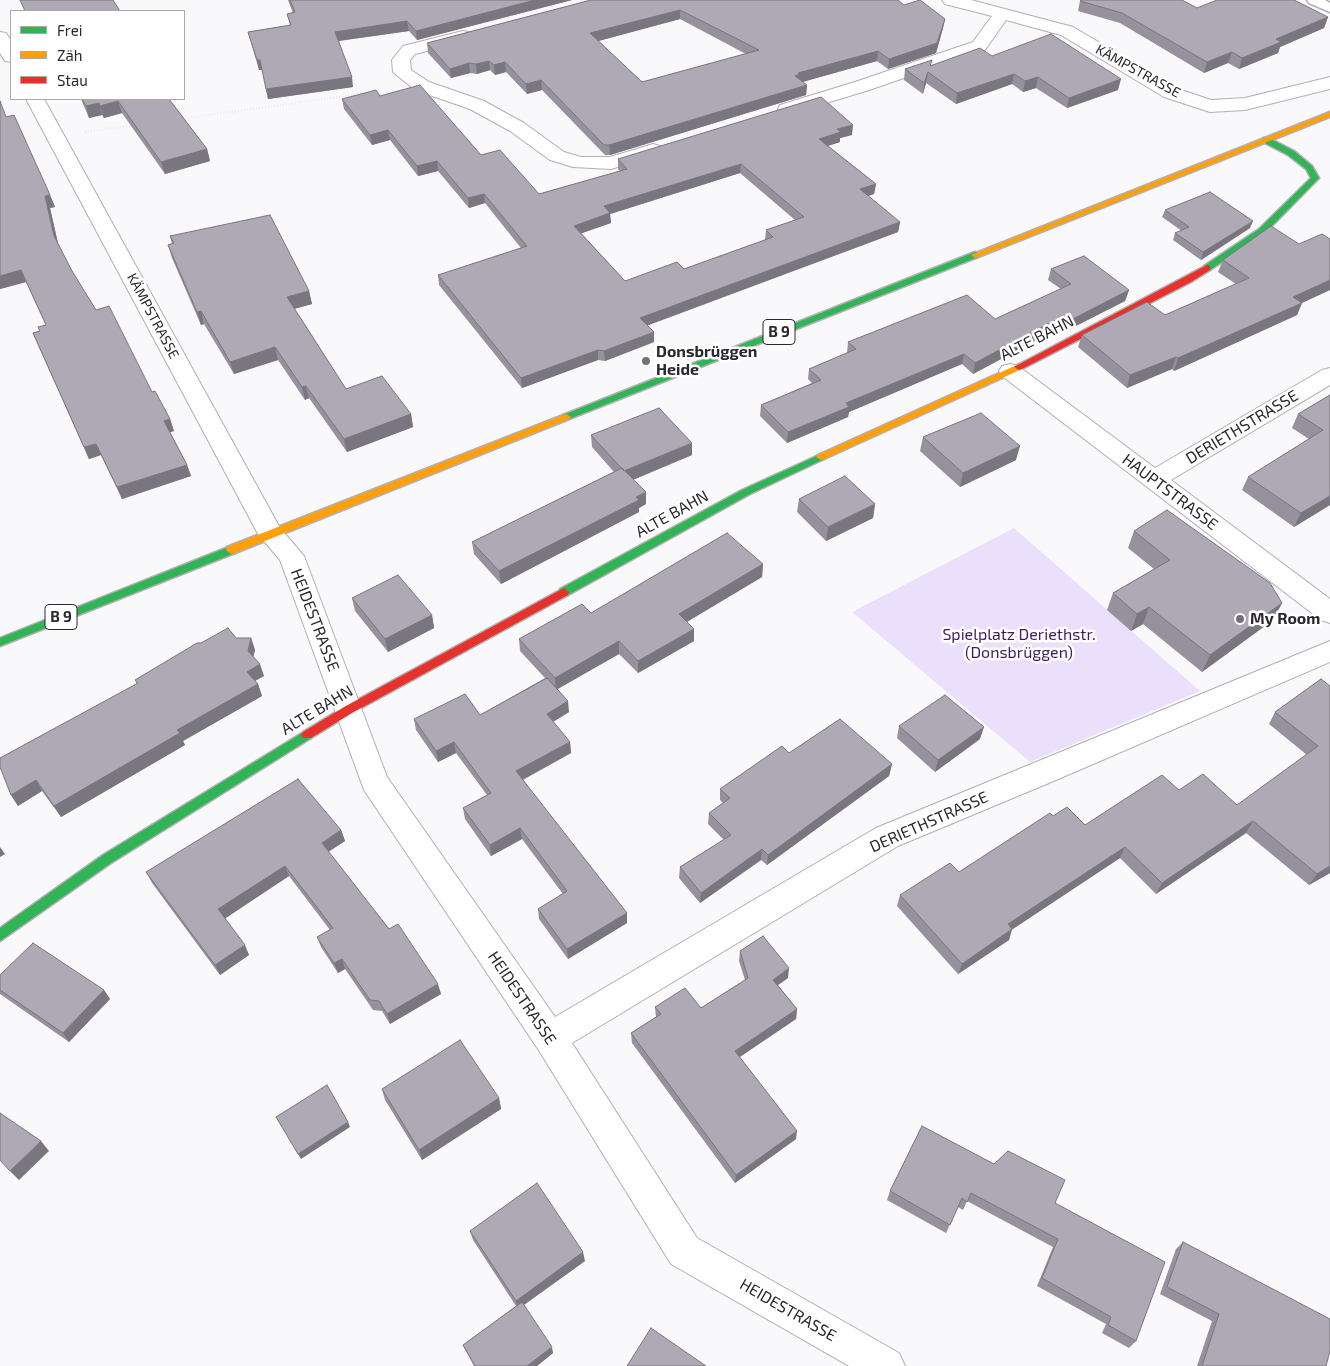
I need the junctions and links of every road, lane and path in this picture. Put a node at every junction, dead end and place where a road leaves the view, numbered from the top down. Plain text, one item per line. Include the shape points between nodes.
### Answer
1 (951, 0) edge
2 (1314, 0) edge
3 (1330, 8) edge
4 (1002, 14) junction
5 (477, 32) edge
6 (0, 38) edge
7 (10, 56) edge
8 (1330, 83) edge
9 (362, 94) edge
10 (35, 100) edge
11 (769, 114) edge
12 (1330, 114) edge
13 (174, 120) edge
14 (134, 125) edge
15 (55, 136) junction
16 (1266, 140) junction
17 (667, 146) edge
18 (1010, 371) junction
19 (1330, 375) edge
20 (1155, 479) junction
21 (271, 534) junction
22 (1330, 613) edge
23 (0, 642) edge
24 (1330, 651) edge
25 (348, 710) junction
26 (0, 935) edge
27 (550, 1038) junction
28 (886, 1366) edge

1 - 4 street, KÄMPSTRASSE
2 - 3 lane
4 - 8 street, KÄMPSTRASSE via 1067,31 1171,93 1210,106 1246,104
4 - 11 street via 979,46
5 - 17 street via 410,50 401,60 402,72 422,86 477,105 518,127 556,156 580,163 611,162
6 - 7 street
9 - 13 path
10 - 15 street, KÄMPSTRASSE
12 - 16 street, B 9
14 - 15 path
15 - 21 street, KÄMPSTRASSE
16 - 18 street, ALTE BAHN via 1291,153 1309,168 1315,178 1262,232 1188,280
16 - 21 street, B 9
18 - 20 street, HAUPTSTRASSE
18 - 25 street, ALTE BAHN via 746,492
19 - 20 street, DERIETHSTRASSE
20 - 22 street, HAUPTSTRASSE
21 - 23 street, B 9
21 - 25 street, HEIDESTRASSE via 290,556
24 - 27 street, DERIETHSTRASSE via 887,837
25 - 26 street, ALTE BAHN via 107,859
25 - 27 street, HEIDESTRASSE via 374,782
27 - 28 street, HEIDESTRASSE via 684,1251

